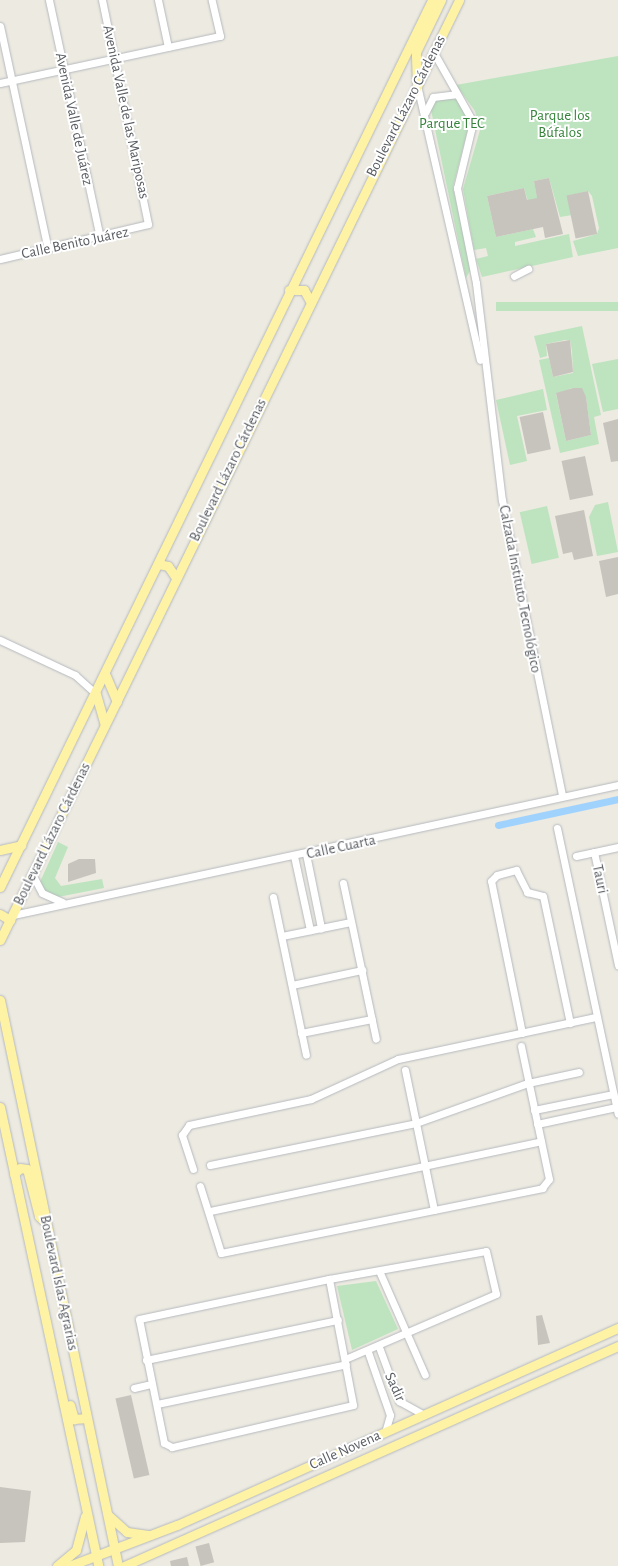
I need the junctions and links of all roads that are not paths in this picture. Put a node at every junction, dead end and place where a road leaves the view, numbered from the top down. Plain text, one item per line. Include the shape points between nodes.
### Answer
1 (49, 0) edge
2 (102, 0) edge
3 (158, 0) edge
4 (212, 0) edge
5 (432, 0) edge
6 (441, 0) edge
7 (459, 0) edge
8 (0, 26) edge
9 (168, 47) junction
10 (434, 53) junction
11 (114, 59) junction
12 (64, 70) junction
13 (12, 80) junction
14 (0, 83) edge
15 (417, 85) junction
16 (456, 94) junction
17 (425, 115) junction
18 (148, 224) joint
19 (100, 237) junction
20 (48, 249) junction
21 (0, 258) edge
22 (528, 269) dead end
23 (476, 276) junction
24 (514, 276) dead end
25 (462, 279) junction
26 (289, 290) junction
27 (310, 301) junction
28 (485, 380) junction
29 (158, 564) junction
30 (176, 578) junction
31 (0, 640) edge
32 (106, 676) junction
33 (96, 694) junction
34 (117, 702) junction
35 (105, 726) junction
36 (618, 785) edge
37 (562, 796) junction
38 (557, 828) dead end
39 (21, 845) junction
40 (618, 847) edge
41 (0, 850) edge
42 (594, 852) junction
43 (306, 854) junction
44 (294, 856) junction
45 (576, 856) dead end
46 (32, 874) junction
47 (343, 883) dead end
48 (0, 887) edge
49 (274, 897) dead end
50 (62, 902) junction
51 (0, 914) edge
52 (12, 918) junction
53 (351, 922) junction
54 (321, 928) junction
55 (310, 930) junction
56 (282, 936) junction
57 (0, 940) edge
58 (618, 965) edge
59 (362, 970) junction
60 (292, 985) junction
61 (0, 1000) edge
62 (596, 1017) junction
63 (372, 1019) junction
64 (570, 1023) junction
65 (302, 1033) junction
66 (522, 1033) junction
67 (376, 1040) dead end
68 (521, 1046) dead end
69 (306, 1054) dead end
70 (405, 1070) dead end
71 (579, 1072) dead end
72 (528, 1082) junction
73 (613, 1094) junction
74 (0, 1107) edge
75 (534, 1110) junction
76 (617, 1110) edge
77 (416, 1123) junction
78 (537, 1124) junction
79 (541, 1141) junction
80 (210, 1165) dead end
81 (424, 1166) junction
82 (193, 1169) dead end
83 (14, 1174) junction
84 (200, 1186) dead end
85 (434, 1210) junction
86 (210, 1211) junction
87 (46, 1223) junction
88 (380, 1273) junction
89 (330, 1279) junction
90 (338, 1320) junction
91 (618, 1328) edge
92 (407, 1335) junction
93 (618, 1346) edge
94 (379, 1347) junction
95 (368, 1352) junction
96 (146, 1360) junction
97 (346, 1362) junction
98 (425, 1375) dead end
99 (58, 1381) junction
100 (152, 1384) junction
101 (134, 1388) dead end
102 (157, 1404) junction
103 (424, 1415) junction
104 (87, 1418) junction
105 (385, 1432) junction
106 (86, 1511) junction
107 (106, 1513) junction
108 (156, 1534) junction
109 (114, 1552) junction
110 (146, 1557) junction
111 (97, 1562) edge
112 (57, 1566) edge
113 (69, 1566) edge
114 (118, 1566) edge
115 (124, 1566) edge
116 (140, 1566) edge

1 - 12 street, Avenida Valle de Juárez
2 - 11 street, Avenida Valle de las Mariposas
3 - 9 street
4 - 9 street via 220,36
5 - 26 main road, Boulevard Lázaro Cárdenas
6 - 15 main road via 416,52
7 - 10 main road, Boulevard Lázaro Cárdenas
8 - 13 street
9 - 11 street
10 - 15 main road, Boulevard Lázaro Cárdenas
10 - 16 street, Calzada Instituto Tecnológico
11 - 12 street
11 - 18 street, Avenida Valle de las Mariposas
12 - 13 street
12 - 19 street, Avenida Valle de Juárez
13 - 14 street
13 - 20 street
15 - 17 street, Calzada Instituto Tecnológico
15 - 27 main road, Boulevard Lázaro Cárdenas
16 - 17 street via 433,97
16 - 23 street, Calzada Instituto Tecnológico via 473,122 457,183
17 - 25 street, Calzada Instituto Tecnológico
18 - 19 street, Calle Benito Juárez
19 - 20 street, Calle Benito Juárez
20 - 21 street, Calle Benito Juárez
22 - 24 street
23 - 25 street
23 - 28 street, Calzada Instituto Tecnológico
25 - 28 street, Calzada Instituto Tecnológico
26 - 27 main road via 304,290
26 - 29 main road, Boulevard Lázaro Cárdenas
27 - 30 main road, Boulevard Lázaro Cárdenas
28 - 37 street, Calzada Instituto Tecnológico via 502,500
29 - 30 main road via 168,566
29 - 32 main road, Boulevard Lázaro Cárdenas
30 - 34 main road, Boulevard Lázaro Cárdenas
31 - 33 street via 75,675
32 - 33 main road, Boulevard Lázaro Cárdenas
32 - 34 main road
33 - 35 main road
33 - 39 main road, Boulevard Lázaro Cárdenas
34 - 35 main road, Boulevard Lázaro Cárdenas
35 - 46 main road, Boulevard Lázaro Cárdenas
36 - 37 street, Calle Cuarta
37 - 43 street, Calle Cuarta
38 - 62 street
39 - 41 main road
39 - 48 main road, Boulevard Lázaro Cárdenas
40 - 42 street
42 - 45 street
42 - 58 street, Tauri
43 - 44 street, Calle Cuarta
43 - 54 street
44 - 50 street, Calle Cuarta
44 - 55 street
46 - 50 street via 42,893
46 - 52 main road, Boulevard Lázaro Cárdenas
47 - 53 street
49 - 56 street
50 - 52 street, Calle Cuarta
51 - 52 main road
52 - 57 main road, Boulevard Lázaro Cárdenas
53 - 54 street
53 - 59 street
54 - 55 street
55 - 56 street
56 - 60 street
59 - 60 street
59 - 63 street
60 - 65 street
61 - 87 main road, Boulevard Islas Agrarias
62 - 64 street
62 - 73 street
63 - 65 street
63 - 67 street
64 - 66 street
64 - 66 street via 542,896 527,892 516,870 497,875 491,881
65 - 69 street
66 - 82 street via 398,1059 311,1099 189,1125 182,1135
68 - 72 street
70 - 77 street
71 - 72 street
72 - 75 street
72 - 77 street
73 - 75 street
73 - 76 street
74 - 83 main road, Boulevard Islas Agrarias
75 - 78 street
76 - 78 street
77 - 80 street
77 - 81 street
78 - 79 street
79 - 81 street
79 - 85 street via 549,1179 542,1188
81 - 85 street
81 - 86 street
83 - 87 main road via 20,1168 27,1169 38,1216
83 - 99 main road, Boulevard Islas Agrarias
84 - 86 street
85 - 86 street via 221,1254
87 - 104 main road, Boulevard Islas Agrarias
88 - 89 street
88 - 92 street
88 - 92 street via 486,1251 496,1294
89 - 90 street
89 - 96 street via 140,1319
90 - 96 street
90 - 97 street
91 - 103 main road, Calle Novena
92 - 94 street
92 - 98 street
93 - 110 main road, Calle Novena
94 - 95 street
94 - 103 street, Sadir via 399,1402
95 - 97 street
95 - 105 street, Sadir via 390,1415
96 - 100 street
97 - 102 street
97 - 102 street via 354,1400 349,1407 172,1447 164,1443
99 - 104 main road via 74,1419
99 - 106 main road, Boulevard Islas Agrarias
100 - 101 street
100 - 102 street
103 - 105 main road, Calle Novena
104 - 107 main road, Boulevard Islas Agrarias
105 - 108 main road, Calle Novena
106 - 111 main road, Boulevard Islas Agrarias
106 - 112 main road via 76,1550
107 - 108 main road via 128,1532
107 - 109 main road, Boulevard Islas Agrarias
108 - 109 main road, Calle Novena
109 - 111 main road, Calle Novena
109 - 114 main road, Boulevard Islas Agrarias
110 - 115 main road, Calle Novena
110 - 116 main road
111 - 113 main road, Calle Novena

